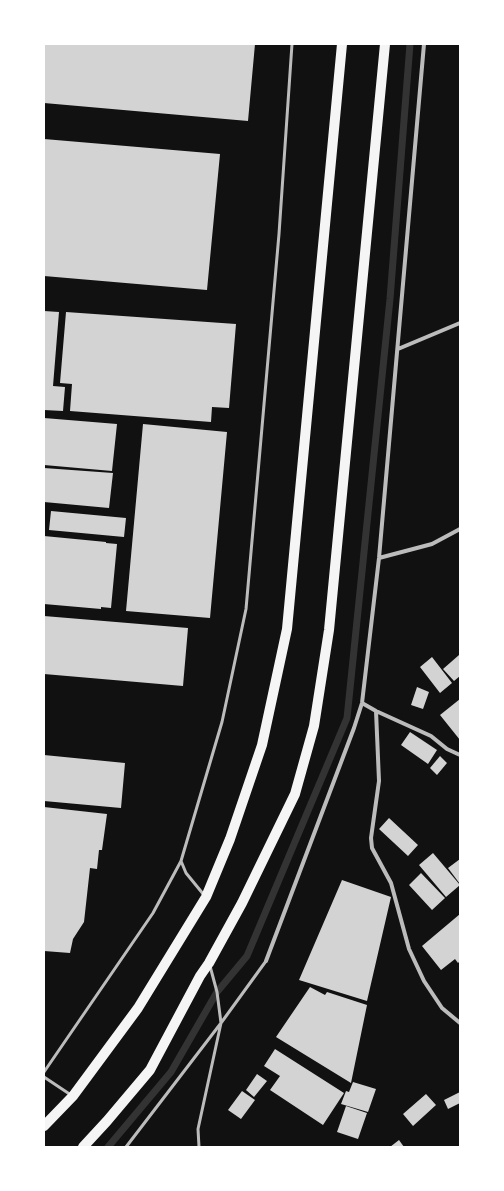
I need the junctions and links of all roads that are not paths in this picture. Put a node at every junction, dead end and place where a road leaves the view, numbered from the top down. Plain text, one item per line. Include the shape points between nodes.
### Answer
1 (292, 44) edge
2 (342, 44) edge
3 (385, 44) edge
4 (424, 44) edge
5 (460, 323) edge
6 (398, 349) junction
7 (460, 529) edge
8 (379, 558) junction
9 (362, 703) junction
10 (376, 711) junction
11 (460, 755) edge
12 (181, 860) junction
13 (206, 897) junction
14 (266, 961) joint
15 (209, 963) junction
16 (460, 1023) edge
17 (221, 1024) junction
18 (44, 1072) edge
19 (44, 1077) edge
20 (73, 1096) junction
21 (44, 1126) edge
22 (83, 1147) edge
23 (126, 1147) edge
24 (199, 1147) edge

1 - 12 lane via 279,234 246,609 222,722
2 - 13 main road via 287,629 262,745 230,839
3 - 15 main road via 329,630 314,726 295,794 242,903
4 - 6 street
5 - 6 street
6 - 8 street
7 - 8 street via 432,544
8 - 9 street
9 - 10 street
9 - 14 street
10 - 11 street via 431,736 447,749
10 - 16 street via 379,781 371,838 372,848 391,883 409,949 424,981 442,1008
12 - 13 lane via 186,873
12 - 18 lane via 153,913
13 - 20 main road via 138,1008
14 - 17 lane
15 - 17 lane via 217,992
15 - 22 main road via 150,1070
17 - 23 lane
17 - 24 lane via 198,1129
19 - 20 lane
20 - 21 main road

